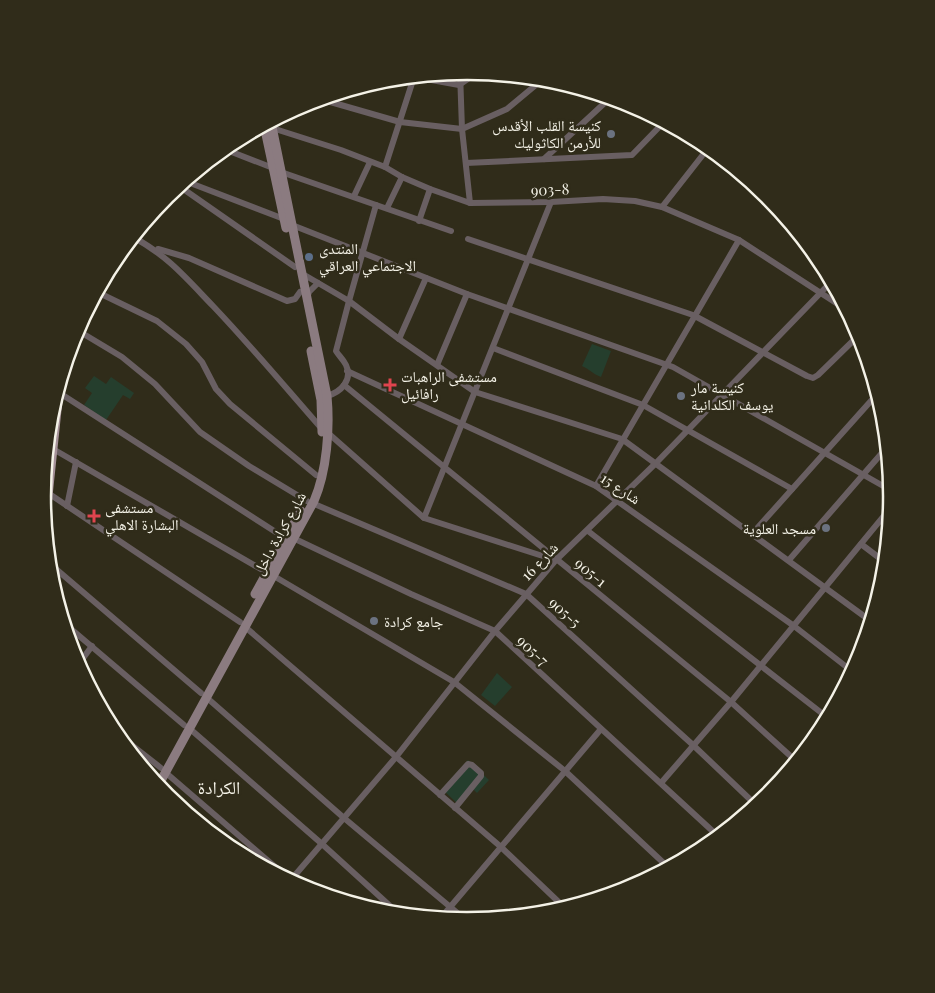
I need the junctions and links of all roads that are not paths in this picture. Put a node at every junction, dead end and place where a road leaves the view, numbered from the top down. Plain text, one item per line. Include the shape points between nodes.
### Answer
1 (460, 80) edge
2 (467, 80) edge
3 (438, 81) edge
4 (412, 84) edge
5 (460, 85) junction
6 (535, 86) edge
7 (332, 103) edge
8 (604, 103) edge
9 (400, 122) junction
10 (659, 127) edge
11 (274, 128) edge
12 (462, 129) junction
13 (268, 131) edge
14 (233, 152) edge
15 (704, 154) edge
16 (544, 159) junction
17 (370, 162) junction
18 (466, 163) junction
19 (385, 167) junction
20 (277, 170) junction
21 (402, 177) junction
22 (193, 184) edge
23 (430, 189) junction
24 (186, 191) edge
25 (354, 196) junction
26 (551, 202) junction
27 (470, 203) junction
28 (376, 205) junction
29 (662, 207) junction
30 (387, 208) junction
31 (419, 221) junction
32 (288, 222) junction
33 (451, 231) dead end
34 (468, 239) dead end
35 (739, 240) junction
36 (139, 241) edge
37 (152, 248) junction
38 (362, 252) junction
39 (529, 259) junction
40 (298, 270) junction
41 (426, 278) junction
42 (318, 283) junction
43 (827, 286) edge
44 (300, 292) junction
45 (820, 293) junction
46 (467, 294) junction
47 (103, 295) edge
48 (307, 300) junction
49 (349, 300) junction
50 (836, 303) edge
51 (507, 309) junction
52 (694, 316) junction
53 (84, 334) edge
54 (400, 339) junction
55 (853, 340) edge
56 (492, 348) junction
57 (762, 353) junction
58 (437, 365) junction
59 (666, 365) junction
60 (348, 371) junction
61 (344, 385) junction
62 (64, 392) edge
63 (475, 392) junction
64 (722, 394) junction
65 (327, 396) junction
66 (872, 399) edge
67 (643, 405) junction
68 (463, 424) junction
69 (687, 429) junction
70 (325, 431) junction
71 (622, 439) junction
72 (54, 450) edge
73 (824, 453) junction
74 (881, 454) edge
75 (76, 462) junction
76 (656, 463) junction
77 (445, 467) junction
78 (316, 475) junction
79 (863, 475) junction
80 (596, 486) junction
81 (884, 486) edge
82 (792, 489) junction
83 (51, 496) edge
84 (618, 500) junction
85 (310, 502) junction
86 (67, 506) junction
87 (883, 517) edge
88 (424, 518) junction
89 (588, 531) junction
90 (752, 534) junction
91 (289, 538) junction
92 (861, 544) junction
93 (879, 558) edge
94 (556, 560) junction
95 (789, 560) junction
96 (58, 571) edge
97 (269, 574) junction
98 (825, 587) junction
99 (526, 594) junction
100 (866, 617) edge
101 (242, 624) junction
102 (794, 626) junction
103 (495, 631) junction
104 (74, 632) edge
105 (92, 646) junction
106 (84, 657) edge
107 (762, 665) junction
108 (847, 667) edge
109 (454, 682) junction
110 (204, 695) junction
111 (731, 702) junction
112 (823, 714) edge
113 (187, 726) junction
114 (602, 729) junction
115 (693, 745) junction
116 (136, 748) edge
117 (396, 757) junction
118 (792, 757) edge
119 (163, 770) junction
120 (565, 771) junction
121 (159, 775) edge
122 (161, 777) edge
123 (661, 783) junction
124 (440, 795) junction
125 (751, 801) edge
126 (455, 808) junction
127 (344, 818) junction
128 (714, 832) edge
129 (322, 844) junction
130 (501, 847) junction
131 (270, 863) edge
132 (664, 863) edge
133 (297, 876) edge
134 (560, 902) edge
135 (390, 906) edge
136 (450, 907) junction
137 (446, 912) edge
138 (456, 913) edge

1 - 5 street
2 - 5 street
3 - 5 street
4 - 9 street
5 - 12 street
6 - 12 street via 507,110
7 - 9 street
8 - 16 street
9 - 12 street
9 - 19 street
10 - 16 street via 632,155
11 - 17 street, 903-8
12 - 18 street
13 - 20 main road, شارع كرادة داخل
14 - 20 street
15 - 29 street
16 - 18 street
17 - 19 street, 903-8
17 - 25 street
18 - 27 street
19 - 21 street, 903-8
20 - 25 street
20 - 32 main road, شارع كرادة داخل
21 - 23 street, 903-8
21 - 30 street
22 - 32 street
23 - 27 street, 903-8
23 - 31 street
24 - 40 street
25 - 28 street
26 - 27 street, 903-8
26 - 29 street, 903-8 via 604,199
26 - 39 street
28 - 30 street
28 - 38 street
29 - 35 street, 903-8
30 - 31 street
31 - 33 street
32 - 38 street
32 - 40 main road, شارع كرادة داخل
34 - 39 street
35 - 45 street, 903-8
35 - 52 street
36 - 37 street
37 - 44 street via 189,258 287,301 295,299
37 - 70 street via 170,261
38 - 41 street
38 - 49 street
39 - 51 street
39 - 52 street
40 - 42 street
40 - 44 main road, شارع كرادة داخل
40 - 48 main road, شارع كرادة داخل
41 - 46 street
41 - 54 street
42 - 48 street via 309,292
42 - 49 street
43 - 45 street, شارع 16
44 - 70 main road, شارع كرادة داخل
45 - 50 street, 903-8
45 - 57 street, شارع 16
46 - 51 street
46 - 58 street
47 - 78 street via 157,321 186,344 230,404
48 - 65 main road, شارع كرادة داخل
49 - 54 street
49 - 60 street via 336,351
51 - 56 street
51 - 59 street
52 - 57 street
52 - 59 street
53 - 85 street, 905-5 via 155,384 200,432
54 - 58 street
55 - 57 street via 813,378
56 - 63 street
56 - 67 street
57 - 64 street, شارع 16
58 - 63 street
59 - 64 street
59 - 67 street
60 - 61 street
60 - 68 street, شارع 15
61 - 65 street
61 - 77 street, 905-1
62 - 91 street, 905-7
63 - 68 street
63 - 71 street
64 - 69 street, شارع 16
64 - 73 street
65 - 70 main road, شارع كرادة داخل
66 - 73 street
67 - 69 street
67 - 71 street
68 - 77 street
68 - 80 street, شارع 15
69 - 76 street, شارع 16
69 - 82 street
70 - 78 main road, شارع كرادة داخل
70 - 85 main road, شارع كرادة داخل via 320,481
70 - 88 street
71 - 76 street
71 - 80 street
72 - 75 street
73 - 79 street
73 - 82 street
74 - 79 street
75 - 86 street
75 - 97 street
76 - 84 street, شارع 16
76 - 90 street
77 - 88 street
77 - 94 street, 905-1
78 - 85 main road, شارع كرادة داخل
79 - 81 street
79 - 95 street
80 - 84 street, شارع 15
82 - 90 street
83 - 86 street
84 - 89 street, شارع 16
84 - 102 street, شارع 15
85 - 91 main road, شارع كرادة داخل
85 - 99 street, 905-5
86 - 101 street
87 - 92 street
88 - 94 street
89 - 94 street, شارع 16
89 - 107 street
90 - 95 street
91 - 97 main road, شارع كرادة داخل
91 - 103 street, 905-7
92 - 93 street
92 - 98 street
94 - 99 street, شارع 16
94 - 111 street, 905-1
95 - 98 street
96 - 110 street
97 - 101 main road, شارع كرادة داخل
97 - 109 street
98 - 100 street
98 - 102 street
99 - 103 street, شارع 16
99 - 115 street, 905-5
101 - 110 main road, شارع كرادة داخل
101 - 117 street
102 - 107 street
102 - 108 street, شارع 15
103 - 109 street, شارع 16
103 - 114 street, 905-7
104 - 105 street
105 - 106 street
105 - 113 street
107 - 111 street
107 - 112 street
109 - 117 street, شارع 16
109 - 120 street
110 - 113 main road, شارع كرادة داخل
110 - 127 street
111 - 115 street
111 - 118 street, 905-1
113 - 119 main road, شارع كرادة داخل
113 - 129 street
114 - 120 street
114 - 123 street, 905-7
115 - 123 street
115 - 125 street, 905-5
116 - 119 street
117 - 124 street
117 - 127 street, شارع 16
119 - 121 main road, شارع كرادة داخل
119 - 122 main road, شارع كرادة داخل
119 - 131 street
120 - 130 street
120 - 132 street
123 - 128 street, 905-7
124 - 126 street
124 - 126 street via 468,764 472,765 481,776
126 - 130 street
127 - 129 street, شارع 16
127 - 136 street
129 - 133 street, شارع 16
129 - 135 street
130 - 134 street
130 - 136 street
136 - 137 street
136 - 138 street

